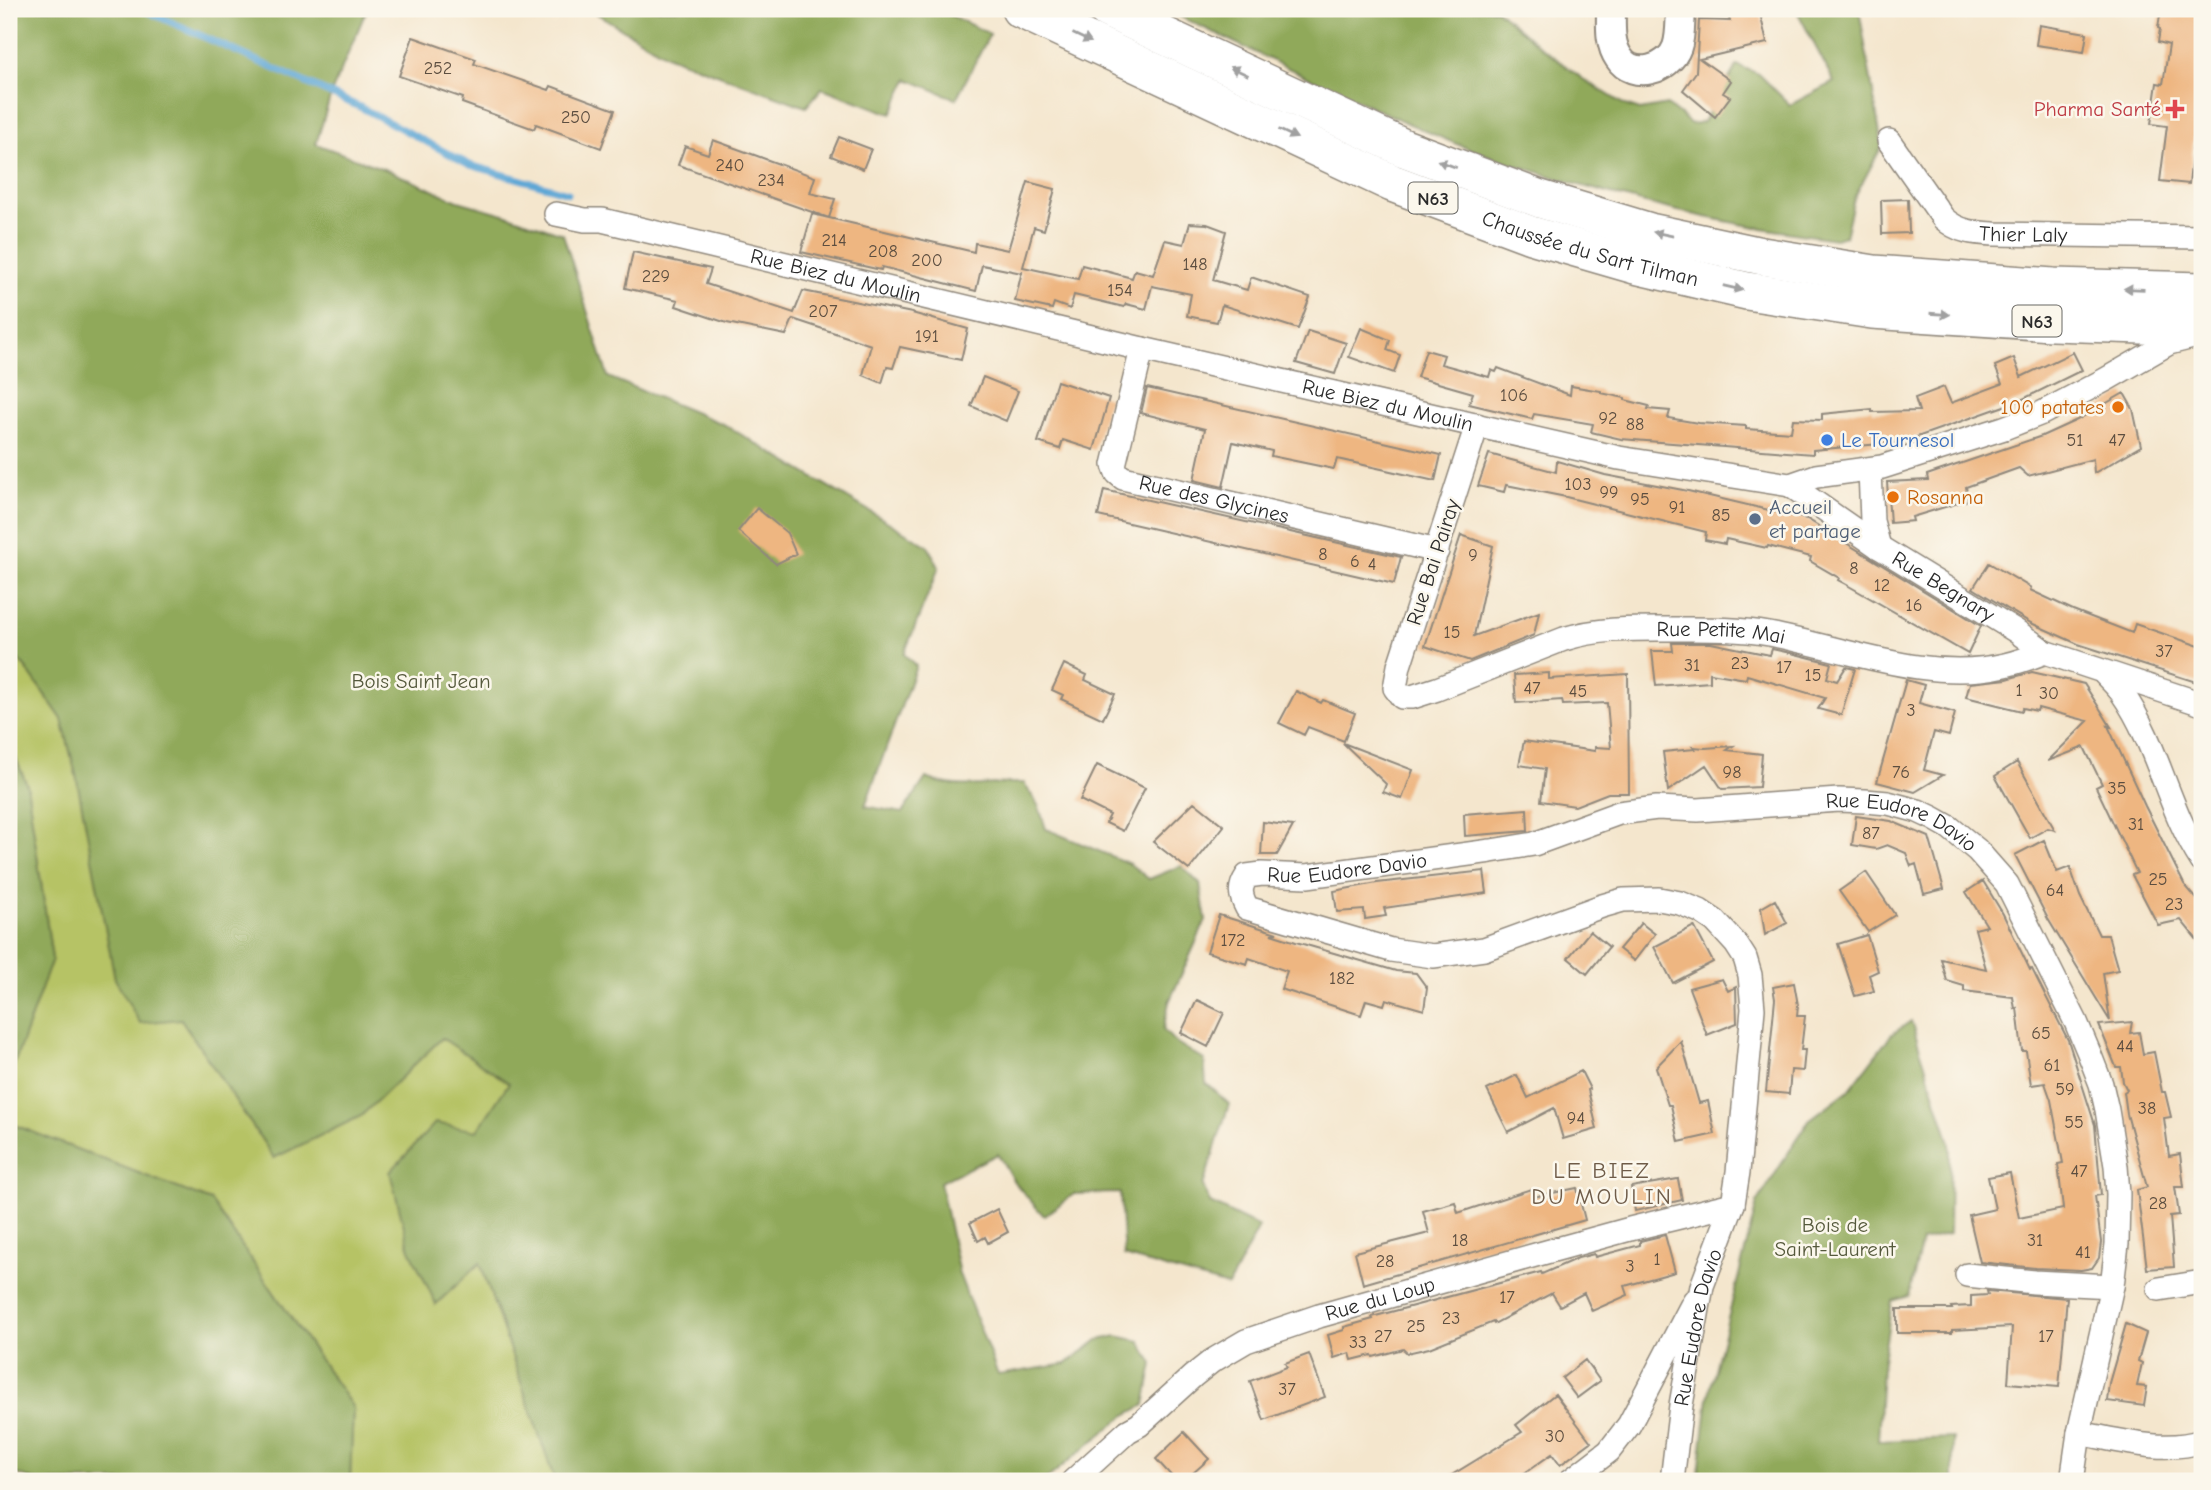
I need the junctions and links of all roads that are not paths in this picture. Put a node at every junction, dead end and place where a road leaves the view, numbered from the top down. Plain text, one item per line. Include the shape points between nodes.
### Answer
1 (1020, 9) edge
2 (1107, 9) edge
3 (1611, 9) edge
4 (1681, 9) edge
5 (1889, 141) dead end
6 (556, 214) dead end
7 (2202, 237) edge
8 (2202, 291) edge
9 (1873, 292) junction
10 (2202, 327) edge
11 (2202, 336) edge
12 (1142, 349) junction
13 (1477, 425) junction
14 (1870, 469) junction
15 (1790, 485) junction
16 (1879, 547) junction
17 (1437, 551) junction
18 (2045, 653) junction
19 (2103, 672) junction
20 (1402, 698) joint
21 (2202, 704) edge
22 (2202, 861) edge
23 (1733, 1205) junction
24 (1967, 1275) dead end
25 (2202, 1282) edge
26 (1702, 1286) junction
27 (2112, 1286) junction
28 (2159, 1289) dead end
29 (2079, 1433) junction
30 (2202, 1441) edge
31 (1073, 1481) edge
32 (1570, 1481) edge
33 (1672, 1481) edge
34 (2072, 1481) edge

1 -> 9 highway, Chaussée du Sart Tilman / N63 via 1392,183 1531,234 1747,291
9 -> 2 highway, Chaussée du Sart Tilman / N63 via 1762,256 1650,232 1540,199 1404,148
3 - 4 street via 1611,35 1619,58 1644,70 1670,60 1678,46
5 - 7 street, Thier Laly via 1943,218 1962,231
6 - 12 street, Rue Biez du Moulin via 602,220
8 -> 9 highway, Chaussée du Sart Tilman / N63 via 2053,287
9 -> 10 highway, Chaussée du Sart Tilman / N63 via 2052,322
11 - 14 street, Rue Biez du Moulin via 2169,343 2033,417
12 - 13 street, Rue Biez du Moulin
12 - 17 street, Rue des Glycines via 1114,465 1117,474
13 - 15 street, Rue Biez du Moulin via 1619,458
13 - 17 street, Rue Bai Pairay
14 - 15 street, Rue Biez du Moulin via 1816,476
14 - 16 street via 1872,521
15 - 16 street, Rue Begnary
16 - 18 street, Rue Begnary
17 - 20 street, Rue Bai Pairay via 1399,666 1395,688
18 - 19 street, Rue Begnary
18 - 20 street, Rue Petite Mai via 2004,666 1928,668 1746,631 1611,629 1564,639 1437,689
19 - 21 street, Rue Begnary
19 - 22 street via 2139,723
23 - 26 street, Rue Eudore Davio
23 - 27 street, Rue Eudore Davio via 1753,993 1745,958 1736,944 1700,911 1659,899 1623,900 1484,948 1433,956 1391,950 1247,908 1240,886 1247,876 1307,876 1534,844 1619,813 1657,808 1698,810 1839,800 1898,806 1933,818 1977,850 2007,884 2090,1053 2107,1110 2116,1166
23 - 31 street, Rue du Loup via 1552,1250 1246,1341 1193,1376
24 - 27 street
25 - 28 street
26 - 32 street via 1629,1425 1609,1451
26 - 33 street, Rue Eudore Davio
27 - 29 street, Rue Eudore Davio
29 - 30 street via 2153,1446
29 - 34 street, Rue Eudore Davio

